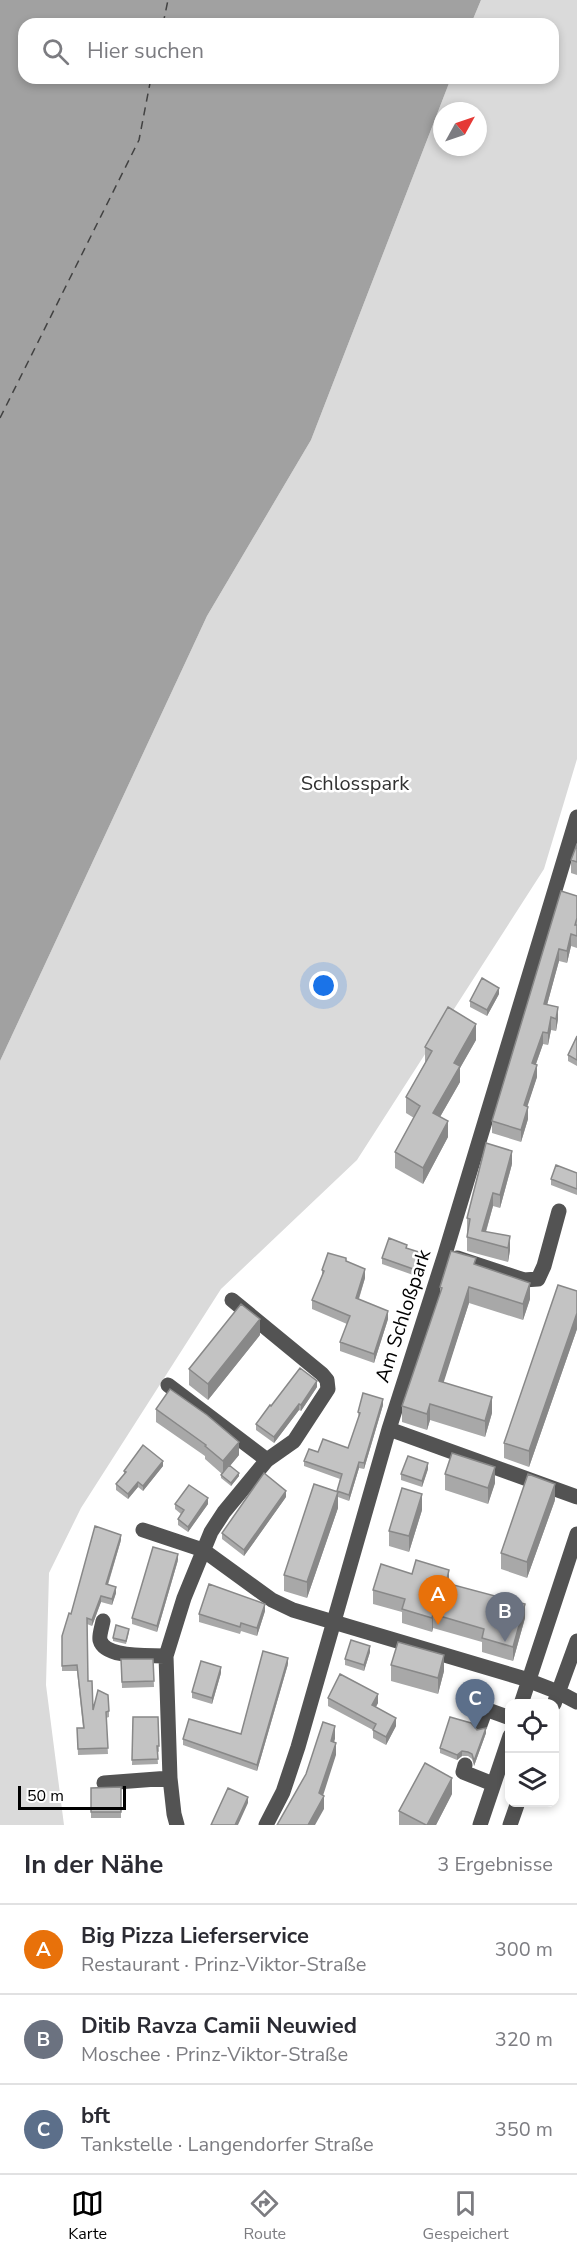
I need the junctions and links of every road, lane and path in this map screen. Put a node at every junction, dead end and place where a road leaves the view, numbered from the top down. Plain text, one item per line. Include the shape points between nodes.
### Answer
1 (577, 817) edge
2 (558, 1211) dead end
3 (445, 1254) junction
4 (232, 1300) dead end
5 (168, 1385) dead end
6 (389, 1429) junction
7 (267, 1460) junction
8 (577, 1497) edge
9 (143, 1530) dead end
10 (577, 1534) edge
11 (203, 1550) junction
12 (103, 1621) dead end
13 (334, 1622) junction
14 (577, 1641) edge
15 (166, 1656) junction
16 (529, 1680) junction
17 (556, 1698) edge
18 (523, 1699) edge
19 (577, 1702) edge
20 (505, 1716) edge
21 (480, 1725) dead end
22 (505, 1751) edge
23 (465, 1765) dead end
24 (170, 1778) junction
25 (104, 1783) dead end
26 (494, 1784) junction
27 (517, 1807) edge
28 (177, 1825) edge
29 (266, 1825) edge
30 (480, 1825) edge
31 (510, 1825) edge

1 - 3 street, Am Schloßpark
2 - 3 street via 538,1279 524,1280
3 - 6 street, Am Schloßpark
4 - 7 street via 327,1380 328,1389 294,1441
5 - 7 street
6 - 8 street
6 - 13 street, Am Schloßpark
7 - 11 street via 224,1512
9 - 11 street
10 - 16 street
11 - 13 street via 273,1600
11 - 15 street
12 - 15 street via 100,1640 112,1653
13 - 16 street
13 - 29 street, Am Schloßpark via 286,1781
14 - 17 street
15 - 24 street
16 - 17 street
16 - 18 street
17 - 19 street
20 - 21 street via 488,1710
22 - 26 street
23 - 26 street via 463,1772
24 - 25 street
24 - 28 street
26 - 30 street
27 - 31 street

